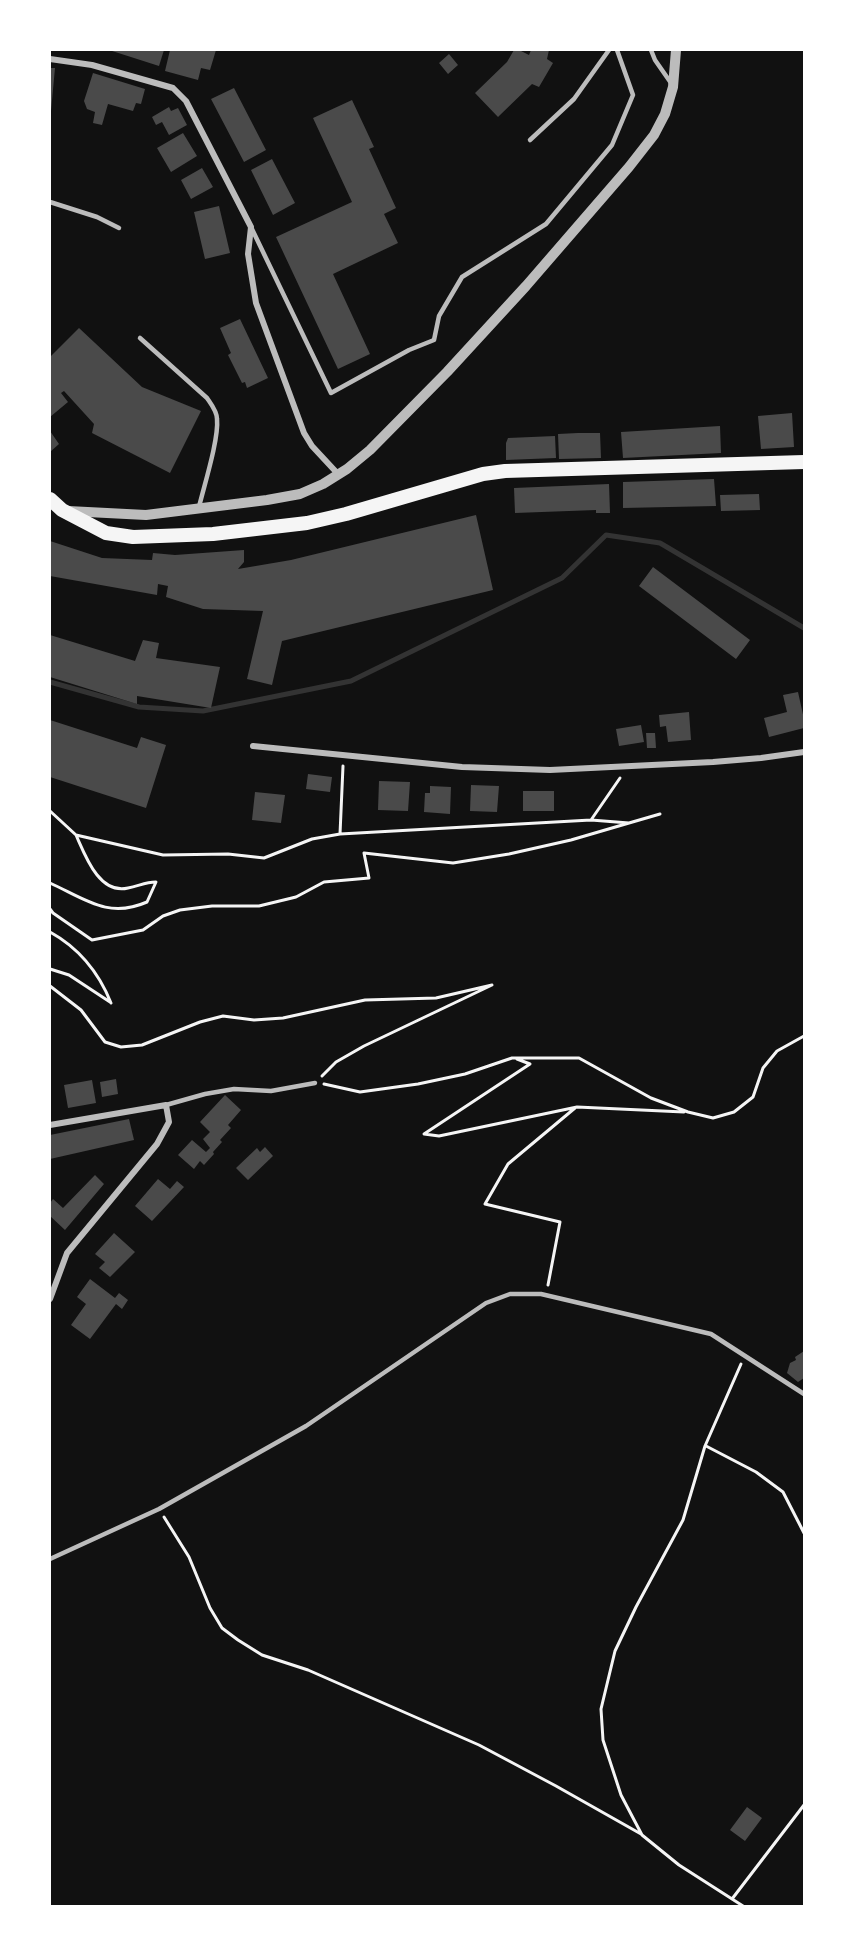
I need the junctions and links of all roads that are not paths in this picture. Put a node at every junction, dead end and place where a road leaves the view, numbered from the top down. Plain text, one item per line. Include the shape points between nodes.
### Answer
1 (609, 50) edge
2 (617, 50) edge
3 (651, 50) edge
4 (676, 50) edge
5 (50, 59) edge
6 (673, 87) junction
7 (530, 140) dead end
8 (50, 202) edge
9 (251, 227) junction
10 (119, 228) dead end
11 (140, 338) dead end
12 (804, 462) edge
13 (338, 474) junction
14 (50, 499) edge
15 (62, 510) junction
16 (198, 510) junction
17 (253, 746) dead end
18 (804, 752) edge
19 (315, 1083) road end
20 (166, 1105) junction
21 (50, 1125) edge
22 (50, 1299) edge
23 (804, 1394) edge
24 (50, 1559) edge

1 - 7 lane via 574,99
2 - 9 lane via 633,95 612,145 546,224 462,277 439,315 434,340 331,393
3 - 6 lane
4 - 6 street
5 - 9 street via 92,65 173,88 186,101
6 - 13 street via 654,135 557,251 406,414 370,450
8 - 10 lane
9 - 13 street via 248,254 263,324 304,433
11 - 16 lane via 207,398 215,410 218,420 214,447
12 - 15 main road via 505,471 456,480 307,523 213,534 115,535
13 - 16 street via 300,494
14 - 15 main road
15 - 16 street via 130,515
17 - 18 street via 462,767 550,770
19 - 20 lane via 272,1091 234,1089
20 - 21 street
20 - 22 street via 169,1122 157,1144 68,1253
23 - 24 lane via 711,1334 546,1296 510,1294 486,1303 306,1426 159,1509

